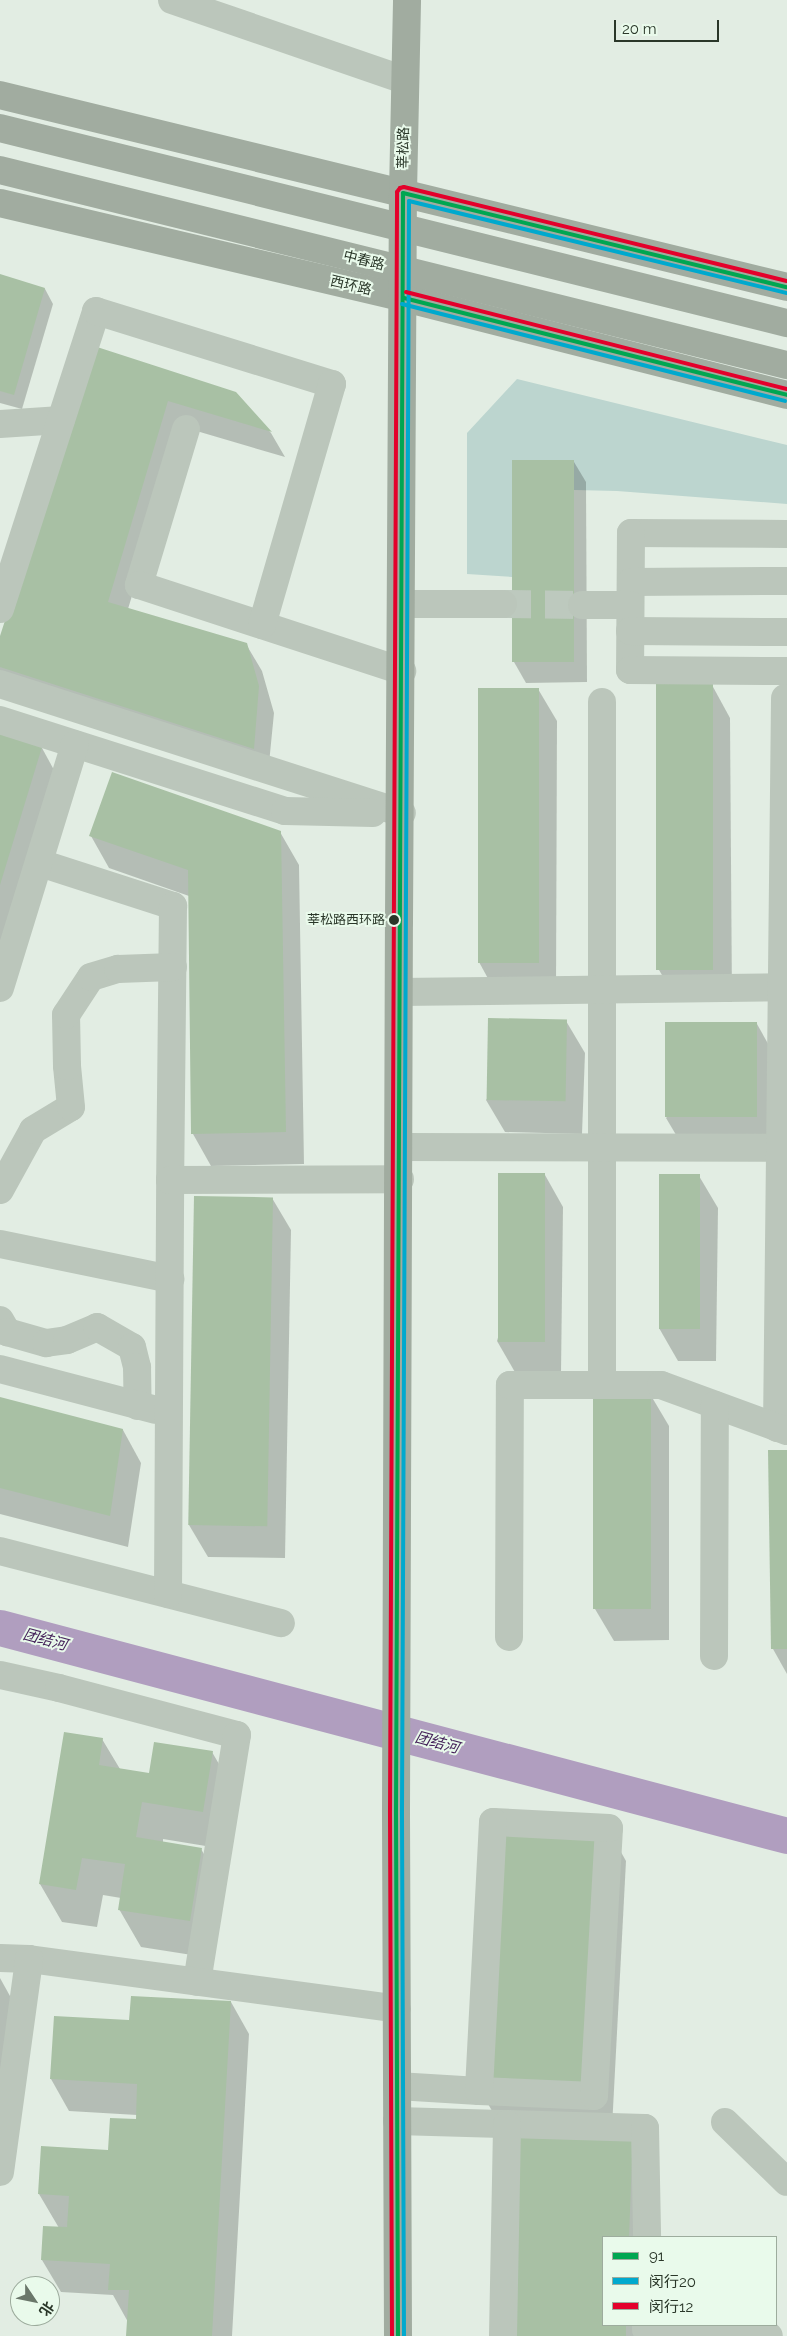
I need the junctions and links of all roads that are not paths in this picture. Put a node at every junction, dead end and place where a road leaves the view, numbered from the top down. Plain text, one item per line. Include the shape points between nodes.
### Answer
1 (172, 0) edge
2 (407, 0) edge
3 (404, 80) junction
4 (0, 95) edge
5 (0, 128) edge
6 (0, 170) edge
7 (403, 193) junction
8 (0, 203) edge
9 (787, 287) edge
10 (404, 298) junction
11 (787, 323) edge
12 (787, 365) edge
13 (787, 395) edge
14 (61, 420) junction
15 (186, 429) dead end
16 (2, 430) edge
17 (787, 534) edge
18 (787, 581) edge
19 (402, 604) junction
20 (503, 604) tunnel mouth
21 (582, 605) tunnel mouth
22 (630, 606) junction
23 (0, 609) edge
24 (262, 625) junction
25 (787, 632) edge
26 (402, 671) junction
27 (787, 671) edge
28 (0, 684) edge
29 (785, 698) dead end
30 (602, 702) dead end
31 (0, 720) edge
32 (75, 744) junction
33 (402, 813) junction
34 (40, 862) junction
35 (6, 949) edge
36 (173, 967) junction
37 (785, 987) edge
38 (0, 988) edge
39 (602, 989) junction
40 (400, 992) junction
41 (400, 1146) junction
42 (602, 1147) junction
43 (784, 1148) edge
44 (400, 1179) junction
45 (170, 1180) junction
46 (0, 1190) edge
47 (0, 1244) edge
48 (170, 1279) junction
49 (0, 1320) edge
50 (0, 1369) edge
51 (602, 1385) junction
52 (715, 1405) junction
53 (138, 1406) junction
54 (169, 1414) junction
55 (782, 1430) edge
56 (0, 1552) edge
57 (168, 1594) junction
58 (281, 1623) dead end
59 (509, 1637) dead end
60 (714, 1656) dead end
61 (0, 1675) edge
62 (0, 1958) edge
63 (29, 1959) junction
64 (197, 1982) junction
65 (397, 2009) junction
66 (396, 2086) junction
67 (479, 2091) junction
68 (397, 2121) junction
69 (725, 2122) dead end
70 (507, 2124) junction
71 (0, 2172) edge
72 (787, 2182) edge
73 (647, 2236) edge
74 (646, 2326) edge
75 (398, 2336) edge
76 (503, 2336) edge
77 (770, 2336) edge

1 - 3 street
2 - 3 main road, 莘松路
3 - 7 main road, 莘松路
4 - 7 main road
5 - 11 main road, bridge
6 - 12 main road, 中春路, bridge
7 - 9 main road
7 - 10 main road, 莘松路
8 - 10 main road, 西环路
10 - 13 main road, 西环路
10 - 19 main road, 莘松路
14 - 16 street
14 - 23 street
14 - 24 street via 96,311 332,384
15 - 24 street via 139,584
17 - 22 street via 631,533
18 - 22 street
19 - 20 street
19 - 26 main road, 莘松路
21 - 22 street
22 - 25 street
22 - 27 street via 630,670
24 - 26 street
26 - 33 main road, 莘松路
28 - 33 street
29 - 37 street
30 - 39 street
31 - 32 street
32 - 33 street via 285,812
32 - 34 street
33 - 40 main road, 莘松路
34 - 35 street
34 - 36 street via 173,906
35 - 38 street
36 - 45 street
36 - 46 street via 118,969 92,977 66,1015 71,1107 33,1130
37 - 39 street
37 - 43 street
39 - 40 street
39 - 42 street
40 - 41 main road, 莘松路
41 - 42 street
41 - 44 main road, 莘松路
42 - 43 street
42 - 51 street
43 - 55 street
44 - 45 street
44 - 65 main road, 莘松路
45 - 48 street
47 - 48 street
48 - 54 street
49 - 53 street via 7,1332 46,1343 67,1340 97,1328 132,1347 137,1367
50 - 53 street
51 - 52 street via 661,1385
51 - 59 street via 510,1385
52 - 55 street
52 - 60 street
53 - 54 street
54 - 57 street
56 - 57 street
57 - 58 street
61 - 64 street via 236,1735
62 - 63 street
63 - 64 street
63 - 71 street
64 - 65 street
65 - 66 main road, 莘松路
66 - 67 street
66 - 68 main road, 莘松路
67 - 67 street via 594,2096 608,1828 493,1822
68 - 70 street
68 - 75 main road, 莘松路
69 - 72 street
70 - 73 street via 645,2128
70 - 76 street
74 - 77 street via 646,2330

